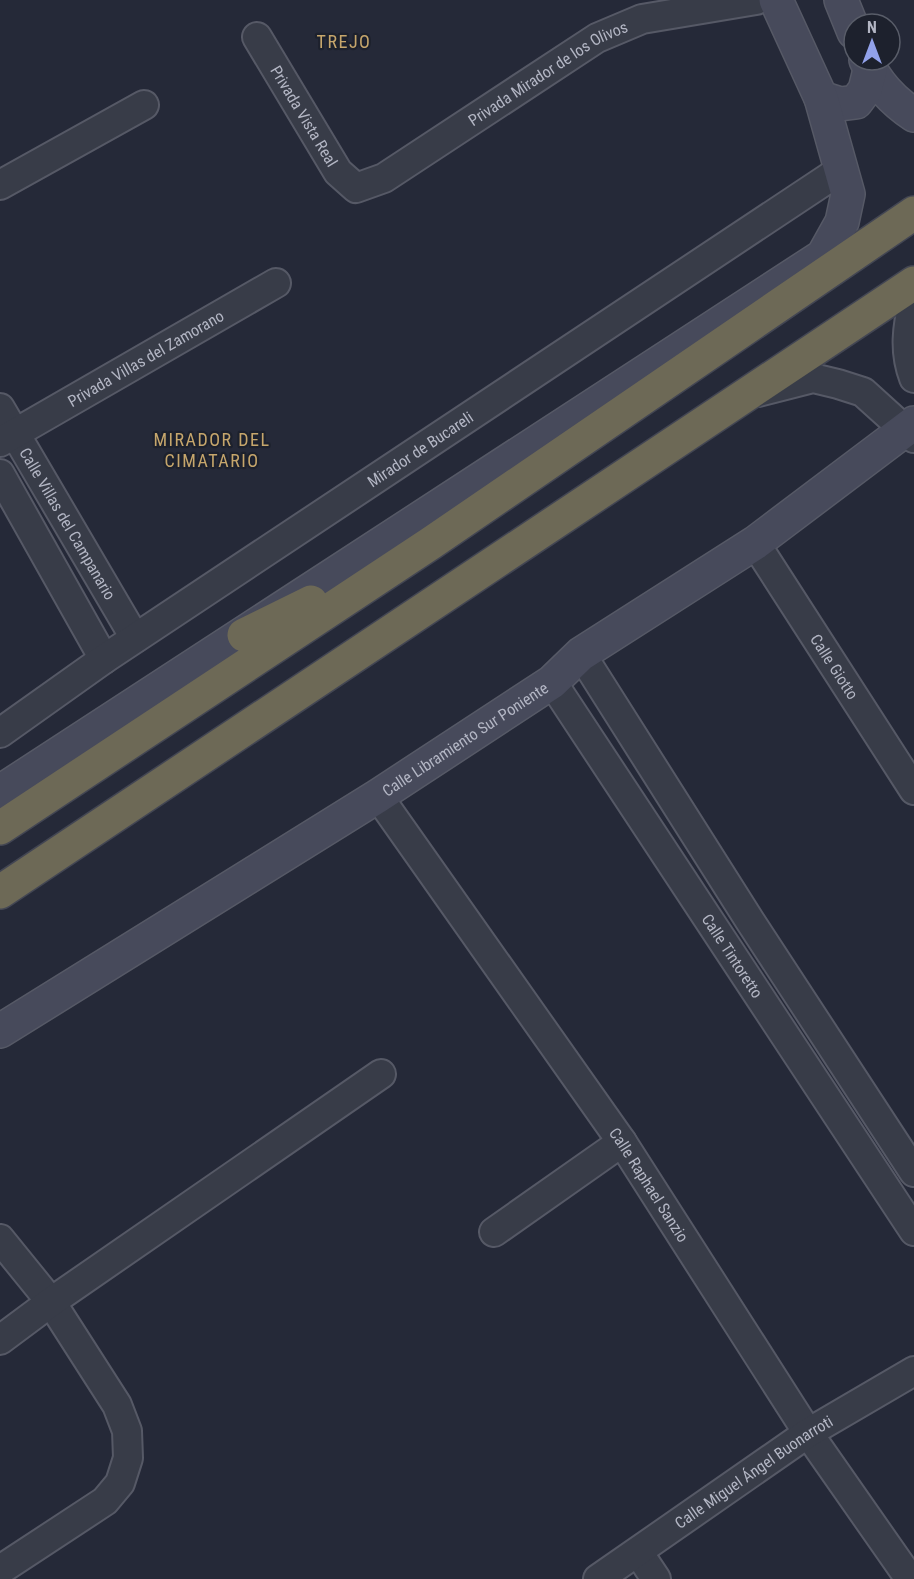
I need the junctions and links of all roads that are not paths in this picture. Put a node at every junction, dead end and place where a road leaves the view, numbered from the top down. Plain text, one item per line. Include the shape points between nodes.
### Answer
1 (756, 0) edge
2 (776, 0) edge
3 (257, 37) dead end
4 (867, 72) edge
5 (873, 72) edge
6 (821, 98) junction
7 (144, 105) dead end
8 (914, 115) edge
9 (842, 169) junction
10 (0, 184) edge
11 (356, 188) joint
12 (914, 213) edge
13 (276, 284) dead end
14 (914, 284) edge
15 (914, 300) edge
16 (914, 378) edge
17 (750, 393) junction
18 (0, 408) edge
19 (910, 430) edge
20 (7, 437) edge
21 (0, 474) edge
22 (431, 543) junction
23 (755, 543) junction
24 (244, 635) junction
25 (135, 638) junction
26 (581, 654) junction
27 (104, 659) junction
28 (552, 682) junction
29 (0, 733) edge
30 (914, 790) edge
31 (0, 792) edge
32 (378, 796) junction
33 (0, 828) edge
34 (0, 892) edge
35 (750, 921) junction
36 (724, 942) junction
37 (0, 1031) edge
38 (381, 1074) dead end
39 (622, 1142) junction
40 (914, 1172) edge
41 (914, 1231) edge
42 (494, 1232) dead end
43 (0, 1239) edge
44 (51, 1302) junction
45 (0, 1340) edge
46 (914, 1371) edge
47 (808, 1433) junction
48 (638, 1552) junction
49 (0, 1570) edge
50 (598, 1579) edge
51 (656, 1579) edge
52 (910, 1579) edge

1 - 11 street, Privada Mirador de los Olivos via 642,19 597,38 384,178
2 - 6 street
3 - 11 street, Privada Vista Real via 338,172
4 - 6 street via 865,90 856,102 840,104
5 - 8 street via 892,98
6 - 9 street
7 - 10 street
9 - 24 street via 848,194 842,222 823,256
9 - 25 street, Mirador de Bucareli
12 - 22 highway
13 - 20 street, Privada Villas del Zamorano
14 - 17 highway
15 - 16 street via 907,343
17 - 19 street via 813,378 863,392
17 - 34 highway
18 - 20 street, Calle Villas del Campanario
19 - 23 street, Calle Libramiento Sur Poniente
20 - 25 street, Calle Villas del Campanario
21 - 27 street
22 - 24 highway
22 - 33 highway
23 - 26 street, Calle Libramiento Sur Poniente
23 - 30 street, Calle Giotto
24 - 31 street
25 - 27 street, Mirador de Bucareli
26 - 28 street, Calle Libramiento Sur Poniente
26 - 35 street, Calle Tintoretto
27 - 29 street, Mirador de Bucareli
28 - 32 street, Calle Libramiento Sur Poniente
28 - 36 street, Calle Tintoretto
32 - 37 street, Calle Libramiento Sur Poniente
32 - 39 street, Calle Raphael Sanzio
35 - 36 street
35 - 40 street, Calle Tintoretto
36 - 41 street, Calle Tintoretto
38 - 44 street
39 - 42 street
39 - 47 street, Calle Raphael Sanzio
43 - 44 street
44 - 45 street
44 - 49 street via 117,1405 127,1431 128,1458 120,1483 105,1501
46 - 47 street, Calle Miguel Ángel Buonarroti
47 - 48 street, Calle Miguel Ángel Buonarroti
47 - 52 street, Calle Raphael Sanzio
48 - 50 street, Calle Miguel Ángel Buonarroti
48 - 51 street

